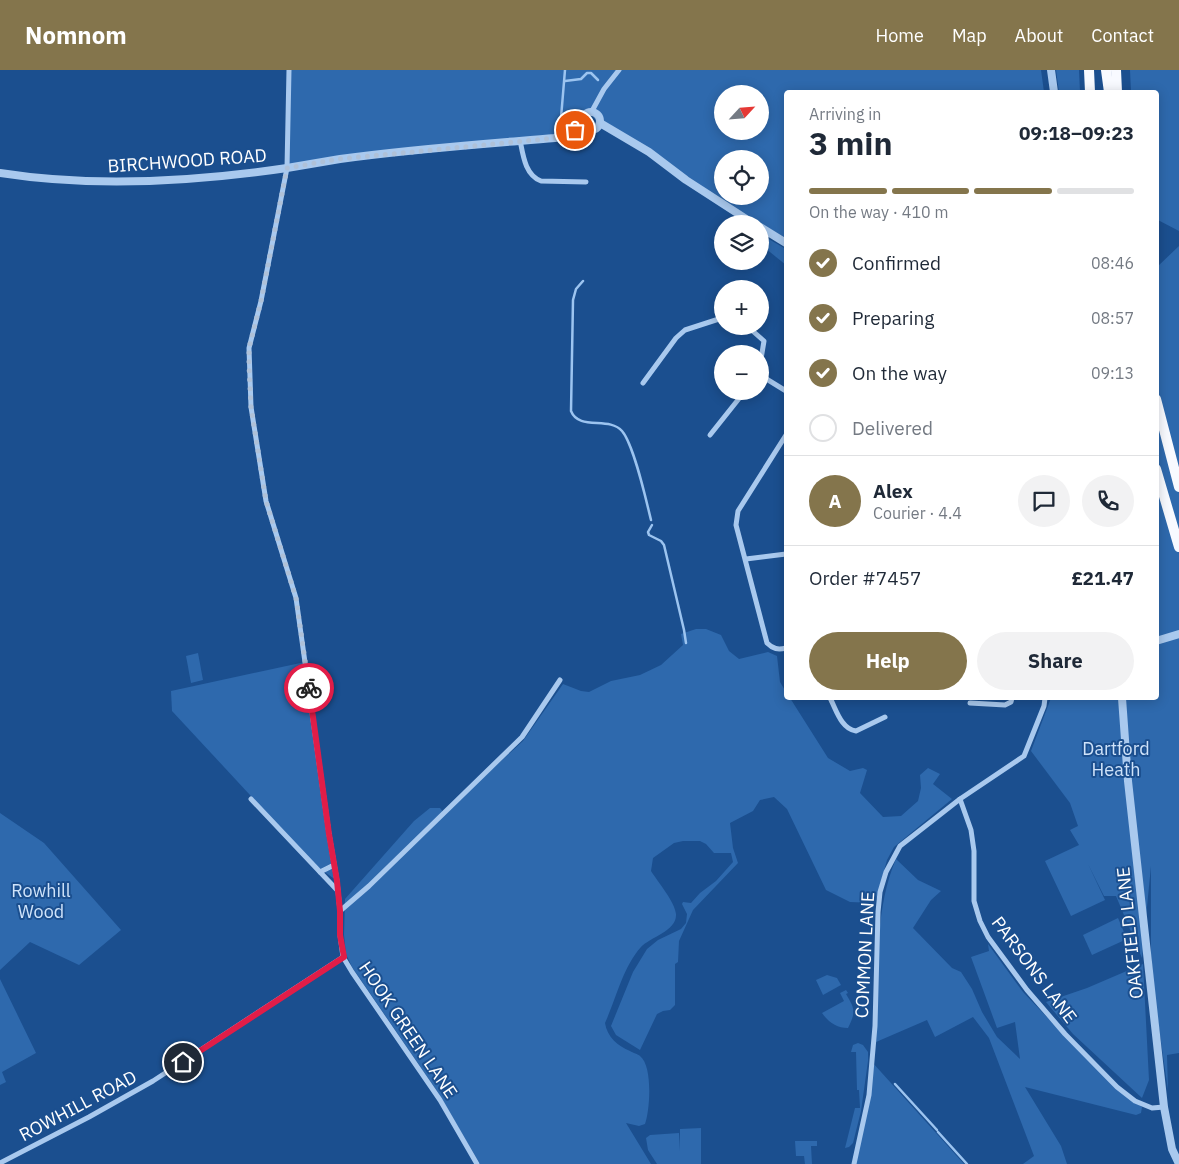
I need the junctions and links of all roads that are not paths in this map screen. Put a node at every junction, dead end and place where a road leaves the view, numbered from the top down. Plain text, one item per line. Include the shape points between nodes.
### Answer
1 (289, 70) edge
2 (620, 70) edge
3 (1051, 70) edge
4 (1088, 70) edge
5 (1106, 70) edge
6 (1116, 70) edge
7 (1054, 90) edge
8 (1090, 90) edge
9 (1109, 90) edge
10 (1117, 90) edge
11 (592, 111) junction
12 (600, 124) junction
13 (583, 125) junction
14 (520, 140) junction
15 (287, 168) junction
16 (0, 173) edge
17 (586, 182) dead end
18 (740, 215) edge
19 (769, 233) edge
20 (784, 243) edge
21 (714, 321) edge
22 (757, 335) edge
23 (763, 345) edge
24 (769, 381) edge
25 (643, 382) dead end
26 (784, 390) edge
27 (738, 400) edge
28 (1159, 410) edge
29 (710, 435) dead end
30 (784, 439) edge
31 (780, 447) junction
32 (784, 449) edge
33 (1159, 479) edge
34 (1179, 487) edge
35 (1179, 546) edge
36 (784, 554) edge
37 (746, 559) junction
38 (1179, 634) edge
39 (1159, 640) edge
40 (784, 648) edge
41 (560, 680) dead end
42 (831, 700) edge
43 (1012, 700) edge
44 (1046, 700) edge
45 (1122, 700) edge
46 (970, 703) dead end
47 (885, 717) dead end
48 (960, 798) junction
49 (251, 799) dead end
50 (334, 864) junction
51 (320, 872) junction
52 (338, 891) junction
53 (340, 911) junction
54 (344, 957) junction
55 (1164, 1107) junction
56 (0, 1163) edge
57 (477, 1164) edge
58 (854, 1164) edge
59 (1179, 1164) edge

1 - 15 street, HOOK GREEN LANE
2 - 11 street
3 - 7 street
4 - 8 highway
5 - 9 highway
6 - 10 highway
11 - 12 street via 598,115
11 - 13 street via 583,115
12 - 13 street via 592,130
12 - 18 street via 649,152
13 - 14 street, BIRCHWOOD ROAD via 555,138
14 - 15 street, BIRCHWOOD ROAD via 349,158
14 - 17 street via 528,170 535,178 541,181
15 - 16 street, BIRCHWOOD ROAD via 197,178 109,182
15 - 50 street, HOOK GREEN LANE via 249,348 251,407 266,501 296,598
19 - 20 street
21 - 25 street via 685,330
22 - 23 street via 764,341
24 - 26 street
27 - 29 street
28 - 34 highway
30 - 31 street
31 - 32 street
31 - 37 street via 738,511 736,525
33 - 35 highway
36 - 37 street
37 - 40 street via 767,643 778,650
38 - 39 street
41 - 53 street via 522,737
42 - 47 street via 845,726 851,730 856,731
43 - 46 street via 1005,705
44 - 48 street, COMMON LANE via 1024,756
45 - 55 street, OAKFIELD LANE
48 - 55 street, PARSONS LANE via 974,851 974,901 988,937 1027,990 1117,1087 1135,1101 1153,1108
48 - 58 street, COMMON LANE via 900,846 880,892 869,1096
49 - 51 street
50 - 51 street
50 - 52 street, HOOK GREEN LANE
51 - 52 street
52 - 53 street, HOOK GREEN LANE
53 - 54 street, HOOK GREEN LANE
54 - 56 street, ROWHILL ROAD via 153,1081
54 - 57 street, HOOK GREEN LANE via 440,1100
55 - 59 street, OAKFIELD LANE via 1172,1149

